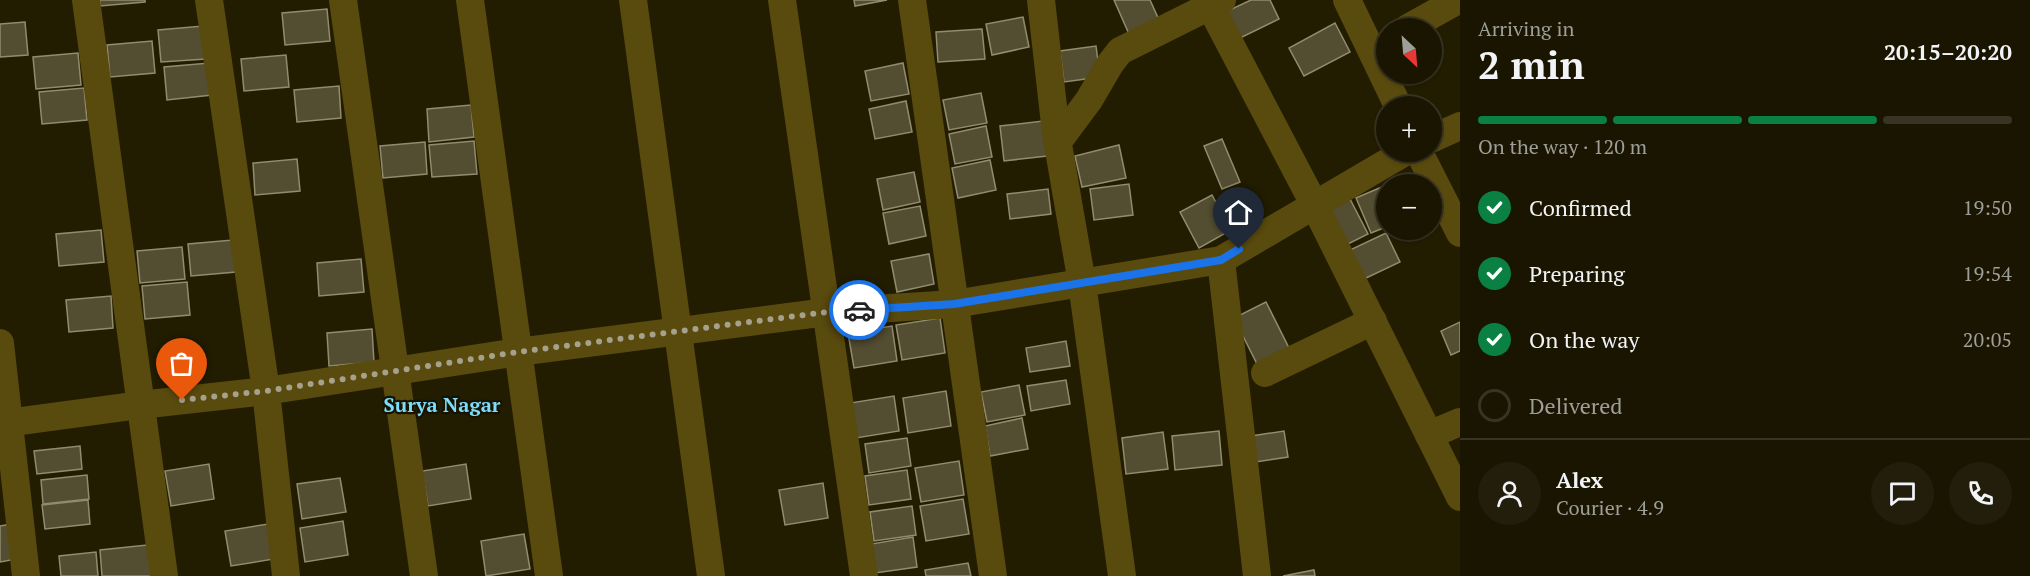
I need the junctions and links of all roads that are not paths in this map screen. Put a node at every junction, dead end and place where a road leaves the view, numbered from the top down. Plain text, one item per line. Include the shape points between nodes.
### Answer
1 (86, 0) edge
2 (209, 0) edge
3 (344, 0) edge
4 (470, 0) edge
5 (633, 0) edge
6 (782, 0) edge
7 (912, 0) edge
8 (1041, 0) edge
9 (1347, 0) edge
10 (1458, 0) edge
11 (1213, 2) edge
12 (1426, 18) edge
13 (1376, 42) edge
14 (1460, 126) edge
15 (1442, 133) edge
16 (1058, 143) junction
17 (1388, 162) edge
18 (1424, 162) edge
19 (1314, 205) junction
20 (1460, 233) edge
21 (1221, 260) junction
22 (1082, 283) junction
23 (954, 304) junction
24 (827, 312) junction
25 (1373, 321) junction
26 (679, 332) junction
27 (0, 344) edge
28 (518, 352) junction
29 (396, 370) junction
30 (1265, 373) dead end
31 (266, 391) junction
32 (140, 405) junction
33 (1460, 422) edge
34 (5, 423) edge
35 (1429, 435) junction
36 (1460, 497) edge
37 (26, 576) edge
38 (164, 576) edge
39 (286, 576) edge
40 (424, 576) edge
41 (549, 576) edge
42 (711, 576) edge
43 (864, 576) edge
44 (993, 576) edge
45 (1122, 576) edge
46 (1257, 576) edge

1 - 32 street
2 - 31 street
3 - 29 street
4 - 28 street
5 - 26 street
6 - 24 street
7 - 23 street
8 - 16 street
9 - 13 street
10 - 12 street
11 - 16 street via 1120,51
11 - 19 street
14 - 15 street
16 - 22 street
17 - 19 street
18 - 20 street
19 - 21 street
19 - 25 street
21 - 22 street
21 - 46 street
22 - 23 street
22 - 45 street
23 - 24 street
23 - 44 street
24 - 26 street
24 - 43 street
25 - 30 street
25 - 35 street
26 - 28 street
26 - 42 street
27 - 34 street
28 - 29 street
28 - 41 street
29 - 31 street
29 - 40 street
31 - 32 street
31 - 39 street
32 - 34 street
32 - 38 street
33 - 35 street
34 - 37 street
35 - 36 street

